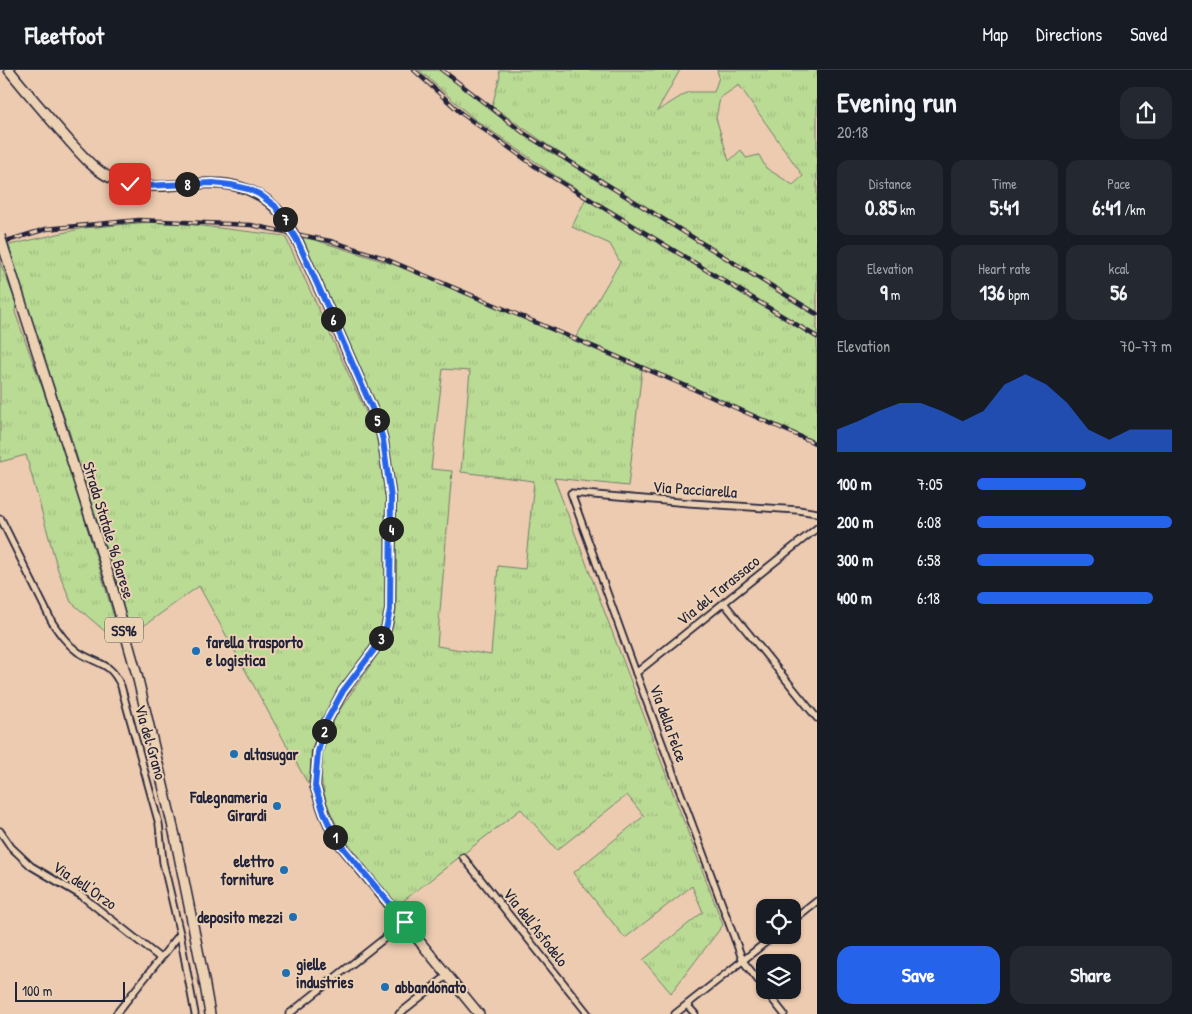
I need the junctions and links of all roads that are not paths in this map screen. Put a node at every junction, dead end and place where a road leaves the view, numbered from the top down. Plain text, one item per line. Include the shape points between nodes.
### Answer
1 (9, 70) edge
2 (0, 236) edge
3 (571, 493) joint
4 (817, 513) edge
5 (1, 519) dead end
6 (817, 528) edge
7 (724, 603) junction
8 (636, 673) junction
9 (817, 718) edge
10 (0, 831) edge
11 (463, 857) dead end
12 (817, 901) edge
13 (801, 914) edge
14 (405, 922) junction
15 (180, 934) junction
16 (764, 944) edge
17 (160, 958) junction
18 (743, 961) junction
19 (448, 975) junction
20 (756, 978) edge
21 (772, 999) edge
22 (687, 1004) junction
23 (116, 1014) edge
24 (195, 1014) edge
25 (210, 1014) edge
26 (289, 1014) edge
27 (399, 1014) edge
28 (479, 1014) edge
29 (588, 1014) edge
30 (675, 1014) edge
31 (694, 1014) edge
32 (784, 1014) edge

1 - 14 main road, bridge via 91,165 111,179 144,186 213,183 248,189 275,206 298,242 378,422 391,498 390,610 386,629 343,691 326,722 318,752 315,786 335,838
2 - 25 main road, Strada Statale 96 Barese / SS96, bridge via 111,583 137,675 176,836
3 - 4 street, Via Pacciarella
3 - 8 street, Via della Felce
5 - 15 street, Via del Grano via 61,636 79,652 112,671 122,686 157,816 163,862
6 - 7 street, Via del Tarassaco
7 - 8 street, Via del Tarassaco
7 - 9 street
8 - 18 street, Via della Felce
10 - 17 street, Via dell'Orzo via 31,866 82,896
11 - 29 street, Via dell'Asfodelo
12 - 13 street
14 - 19 main road
14 - 26 street
15 - 17 street
15 - 24 street, Via del Grano
16 - 18 street
17 - 23 street
18 - 20 street, Via della Felce
18 - 22 street
19 - 27 street
19 - 28 main road
21 - 32 street, Via della Felce
22 - 30 street
22 - 31 street

